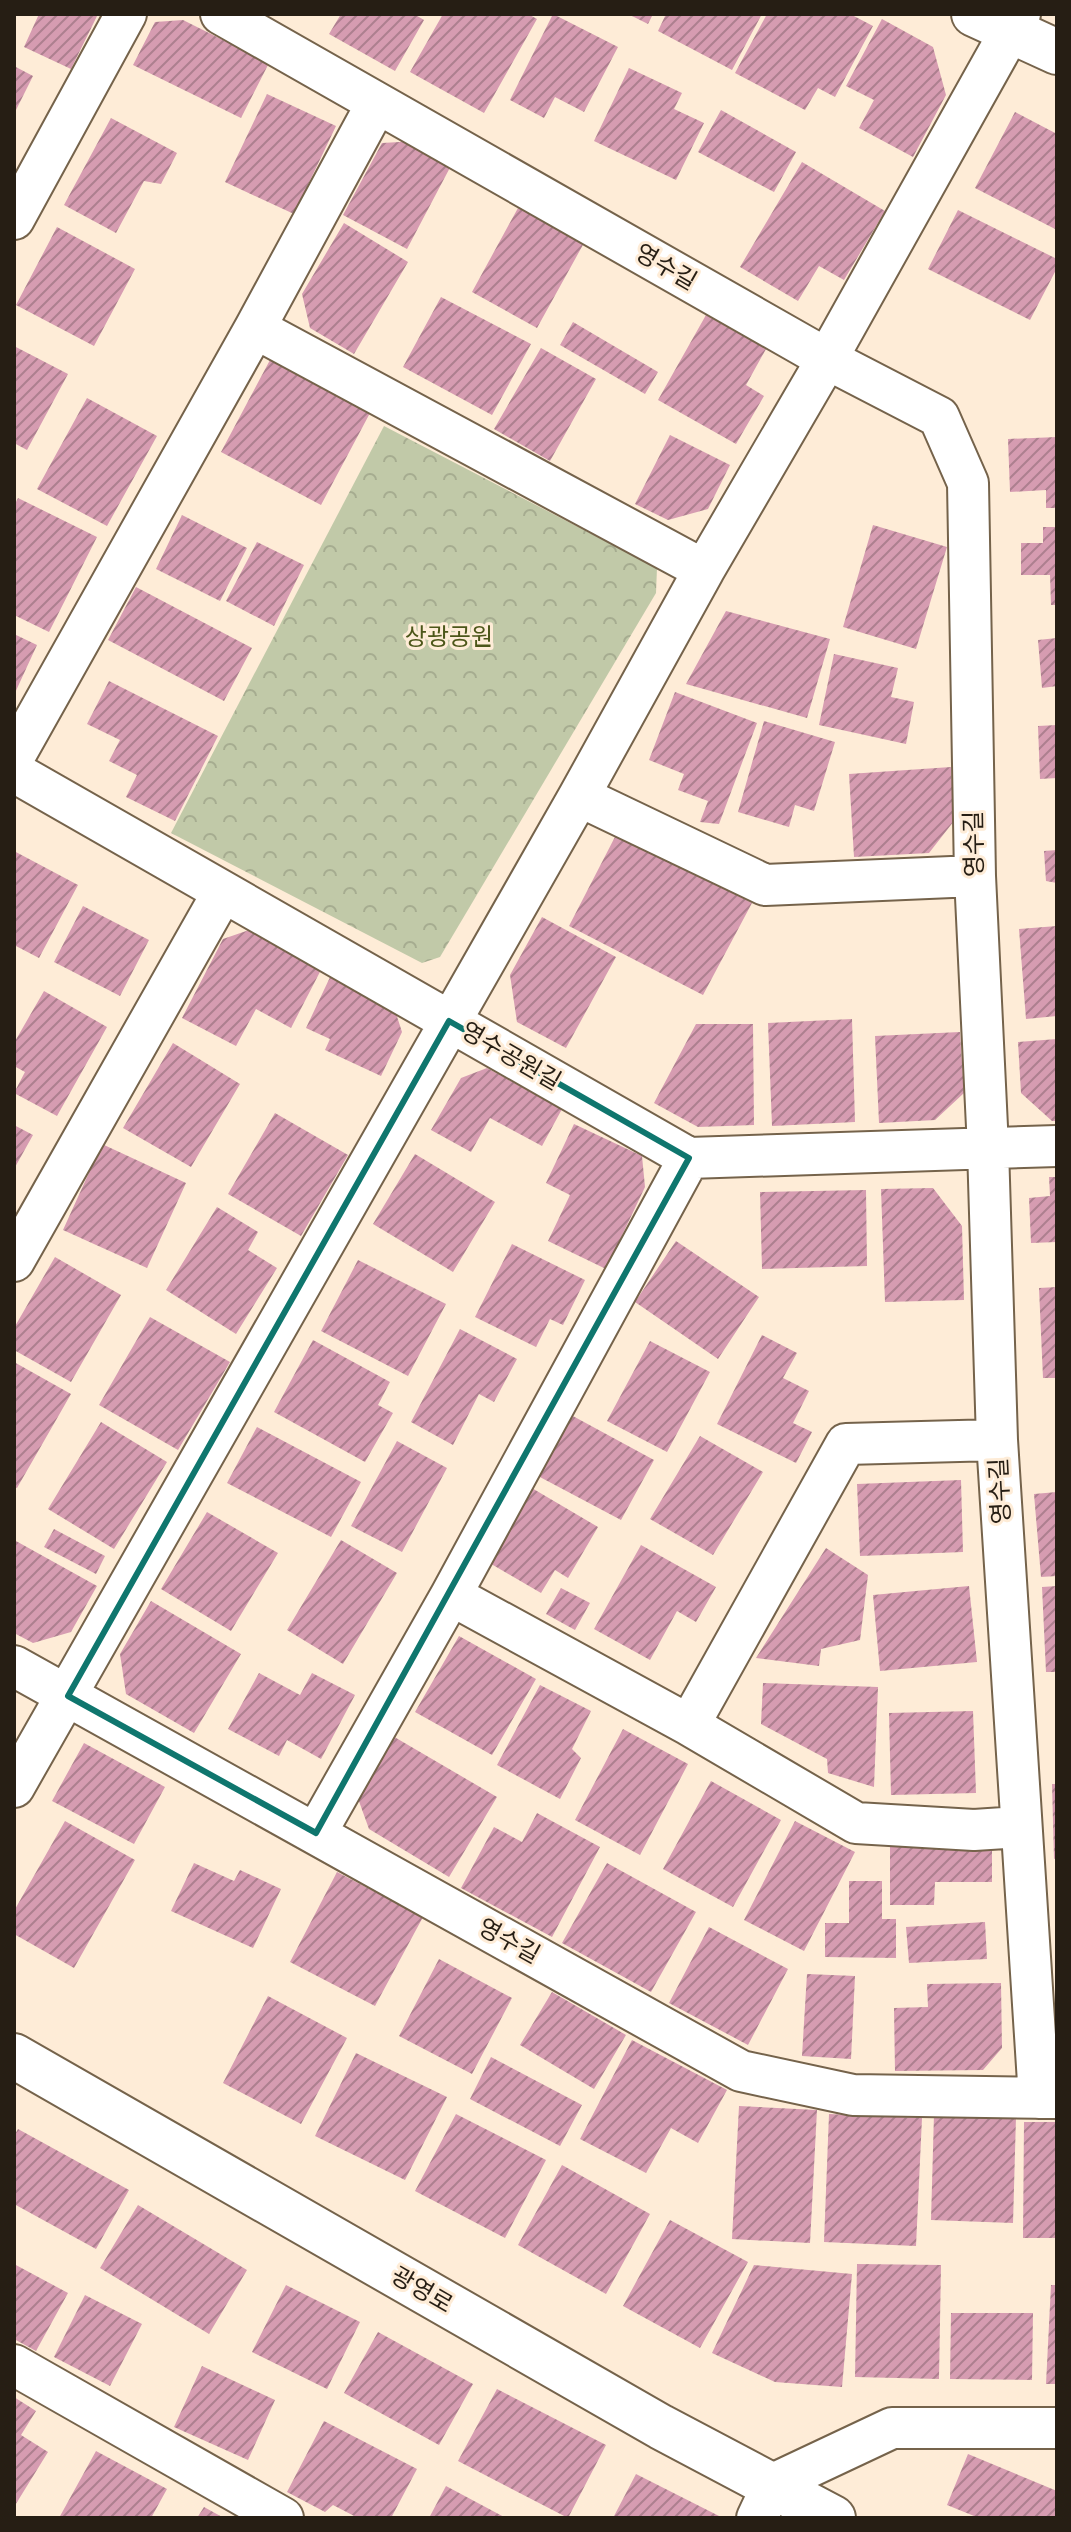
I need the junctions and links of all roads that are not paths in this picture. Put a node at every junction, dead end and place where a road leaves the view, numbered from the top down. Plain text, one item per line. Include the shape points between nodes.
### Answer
1 (126, 14) edge
2 (221, 14) edge
3 (1001, 20) edge
4 (1057, 52) edge
5 (377, 103) junction
6 (14, 219) edge
7 (255, 328) junction
8 (827, 359) junction
9 (704, 570) junction
10 (14, 757) edge
11 (14, 772) edge
12 (579, 796) junction
13 (975, 876) junction
14 (223, 892) junction
15 (449, 1021) junction
16 (1057, 1146) edge
17 (988, 1148) junction
18 (689, 1158) junction
19 (14, 1261) edge
20 (997, 1440) junction
21 (451, 1595) junction
22 (14, 1666) edge
23 (68, 1696) junction
24 (689, 1725) junction
25 (14, 1787) edge
26 (1020, 1827) junction
27 (316, 1833) junction
28 (14, 2056) edge
29 (1048, 2098) edge
30 (14, 2365) edge
31 (1057, 2428) edge
32 (765, 2501) edge
33 (283, 2518) edge
34 (833, 2518) edge

1 - 6 street
2 - 5 street, 영수길
3 - 4 street
3 - 8 street
5 - 7 street
5 - 8 street, 영수길
7 - 9 street
7 - 10 street
8 - 9 street
8 - 13 street, 영수길 via 939,417 968,483
9 - 12 street
11 - 14 street, 영수공원길
12 - 13 street via 765,885
12 - 15 street
13 - 17 street, 영수길
14 - 15 street, 영수공원길
14 - 19 street
15 - 18 street, 영수공원길
15 - 23 street
16 - 17 street
17 - 18 street
17 - 20 street, 영수길
18 - 21 street
20 - 24 street via 846,1444
20 - 26 street, 영수길
21 - 24 street
21 - 27 street
22 - 23 street, 영수길
23 - 25 street
23 - 27 street, 영수길
24 - 26 street via 856,1823 974,1830
26 - 29 street, 영수길
27 - 29 street, 영수길 via 741,2071 853,2095
28 - 32 street, 광영로 via 661,2427
30 - 33 street
31 - 32 street via 892,2428
32 - 34 street, 광영로

